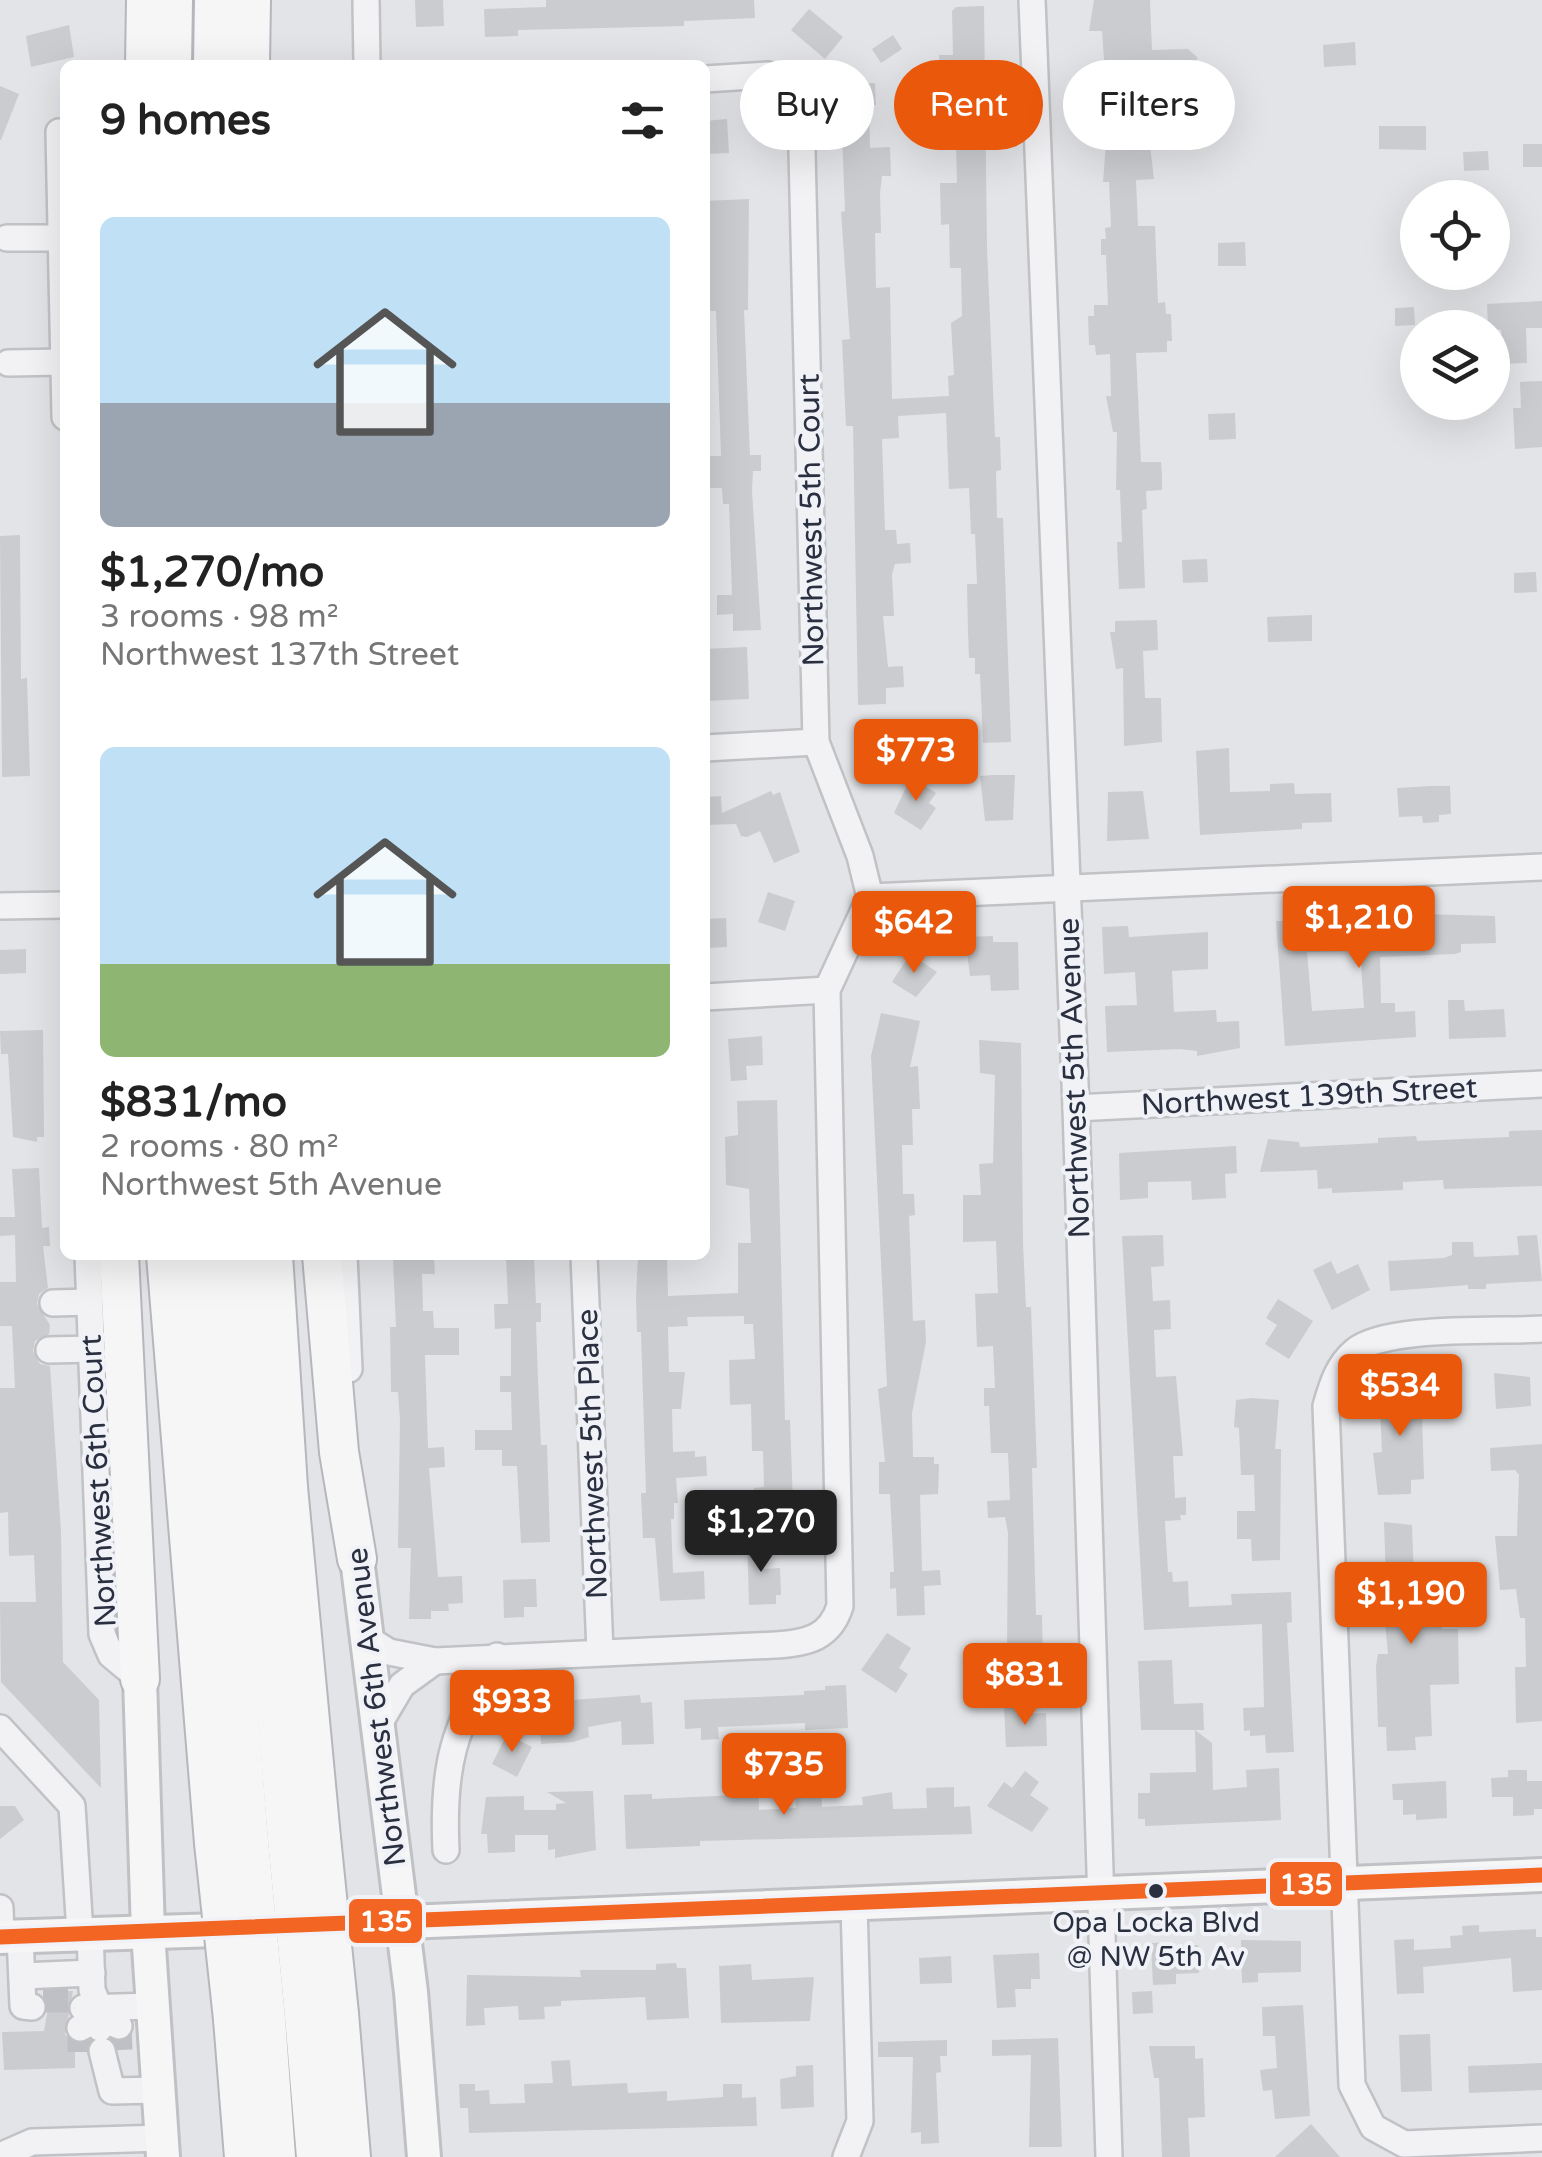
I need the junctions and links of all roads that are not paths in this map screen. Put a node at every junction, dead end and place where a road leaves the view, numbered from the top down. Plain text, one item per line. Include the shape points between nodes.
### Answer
1 (146, 0) edge
2 (173, 0) edge
3 (214, 0) edge
4 (251, 0) edge
5 (366, 0) edge
6 (1032, 0) edge
7 (145, 60) edge
8 (172, 60) edge
9 (213, 60) edge
10 (250, 60) edge
11 (368, 60) edge
12 (710, 79) edge
13 (59, 132) dead end
14 (60, 185) edge
15 (7, 238) dead end
16 (60, 238) edge
17 (60, 362) edge
18 (8, 364) dead end
19 (816, 742) junction
20 (710, 748) edge
21 (1542, 867) edge
22 (1067, 888) junction
23 (870, 898) junction
24 (60, 905) edge
25 (0, 906) edge
26 (826, 990) junction
27 (710, 996) edge
28 (1542, 1084) edge
29 (1076, 1108) junction
30 (88, 1260) edge
31 (119, 1260) edge
32 (167, 1260) edge
33 (202, 1260) edge
34 (240, 1260) edge
35 (273, 1260) edge
36 (322, 1260) edge
37 (344, 1260) edge
38 (584, 1260) edge
39 (90, 1302) junction
40 (53, 1303) dead end
41 (1542, 1330) edge
42 (92, 1349) junction
43 (49, 1350) dead end
44 (357, 1559) junction
45 (365, 1637) junction
46 (600, 1652) junction
47 (497, 1656) junction
48 (435, 1661) junction
49 (140, 1679) junction
50 (0, 1728) edge
51 (376, 1729) junction
52 (304, 1839) junction
53 (232, 1842) junction
54 (446, 1850) dead end
55 (1542, 1875) edge
56 (1343, 1882) junction
57 (1098, 1894) junction
58 (854, 1904) junction
59 (0, 1908) edge
60 (401, 1922) junction
61 (148, 1932) junction
62 (85, 1933) junction
63 (7, 1937) edge
64 (92, 1973) junction
65 (22, 1976) junction
66 (40, 2006) dead end
67 (153, 2006) junction
68 (322, 2015) junction
69 (249, 2019) junction
70 (94, 2028) junction
71 (158, 2090) junction
72 (1542, 2138) edge
73 (162, 2148) edge
74 (848, 2154) edge
75 (0, 2156) edge
76 (244, 2157) edge
77 (276, 2157) edge
78 (316, 2157) edge
79 (351, 2157) edge
80 (424, 2157) edge
81 (1109, 2157) edge

1 - 7 highway
2 - 8 highway
3 - 9 highway
4 - 10 highway
5 - 11 street
6 - 22 street, Northwest 5th Avenue
12 - 19 street, Northwest 5th Court via 768,75 802,109
13 - 14 street
15 - 16 street
17 - 18 street
19 - 20 street
19 - 23 street, Northwest 5th Court
21 - 22 street
22 - 23 street
22 - 29 street, Northwest 5th Avenue
23 - 26 street
24 - 25 street
26 - 27 street
26 - 46 street via 842,1584 836,1618 819,1637 797,1644
28 - 29 street, Northwest 139th Street
29 - 57 street, Northwest 5th Avenue
30 - 39 street, Northwest 6th Court
31 - 49 highway
32 - 53 highway
33 - 53 highway
34 - 52 highway
35 - 52 highway
36 - 44 highway via 339,1452
37 - 44 street, Northwest 6th Avenue
38 - 46 street, Northwest 5th Place
39 - 40 street
39 - 42 street, Northwest 6th Court
41 - 56 street via 1390,1337 1358,1348 1341,1367 1326,1406
42 - 43 street
42 - 49 street, Northwest 6th Court via 102,1634 111,1655
44 - 45 main road, Northwest 6th Avenue
45 - 48 street via 389,1652
45 - 51 main road, Northwest 6th Avenue
46 - 47 street
47 - 48 street
47 - 54 street via 449,1752
48 - 51 street via 402,1685
49 - 61 main road
50 - 62 street via 72,1806
51 - 60 main road, Northwest 6th Avenue
52 - 68 highway, bridge
53 - 69 highway, bridge
55 - 56 main road
56 - 57 main road
56 - 72 street via 1352,2085 1373,2127 1404,2144
57 - 58 main road
57 - 81 street, Northwest 5th Avenue
58 - 60 main road
58 - 74 street via 861,2110
59 - 63 street
60 - 61 main road
60 - 80 main road, Northwest 6th Avenue
61 - 62 main road
61 - 67 main road
62 - 63 main road
62 - 64 street
63 - 65 street
64 - 65 street
64 - 70 street
65 - 66 street via 23,2006
67 - 70 street
67 - 71 main road
68 - 78 highway
68 - 79 highway
69 - 76 highway
69 - 77 highway
70 - 71 street via 112,2090
71 - 73 main road
73 - 75 street via 32,2142

